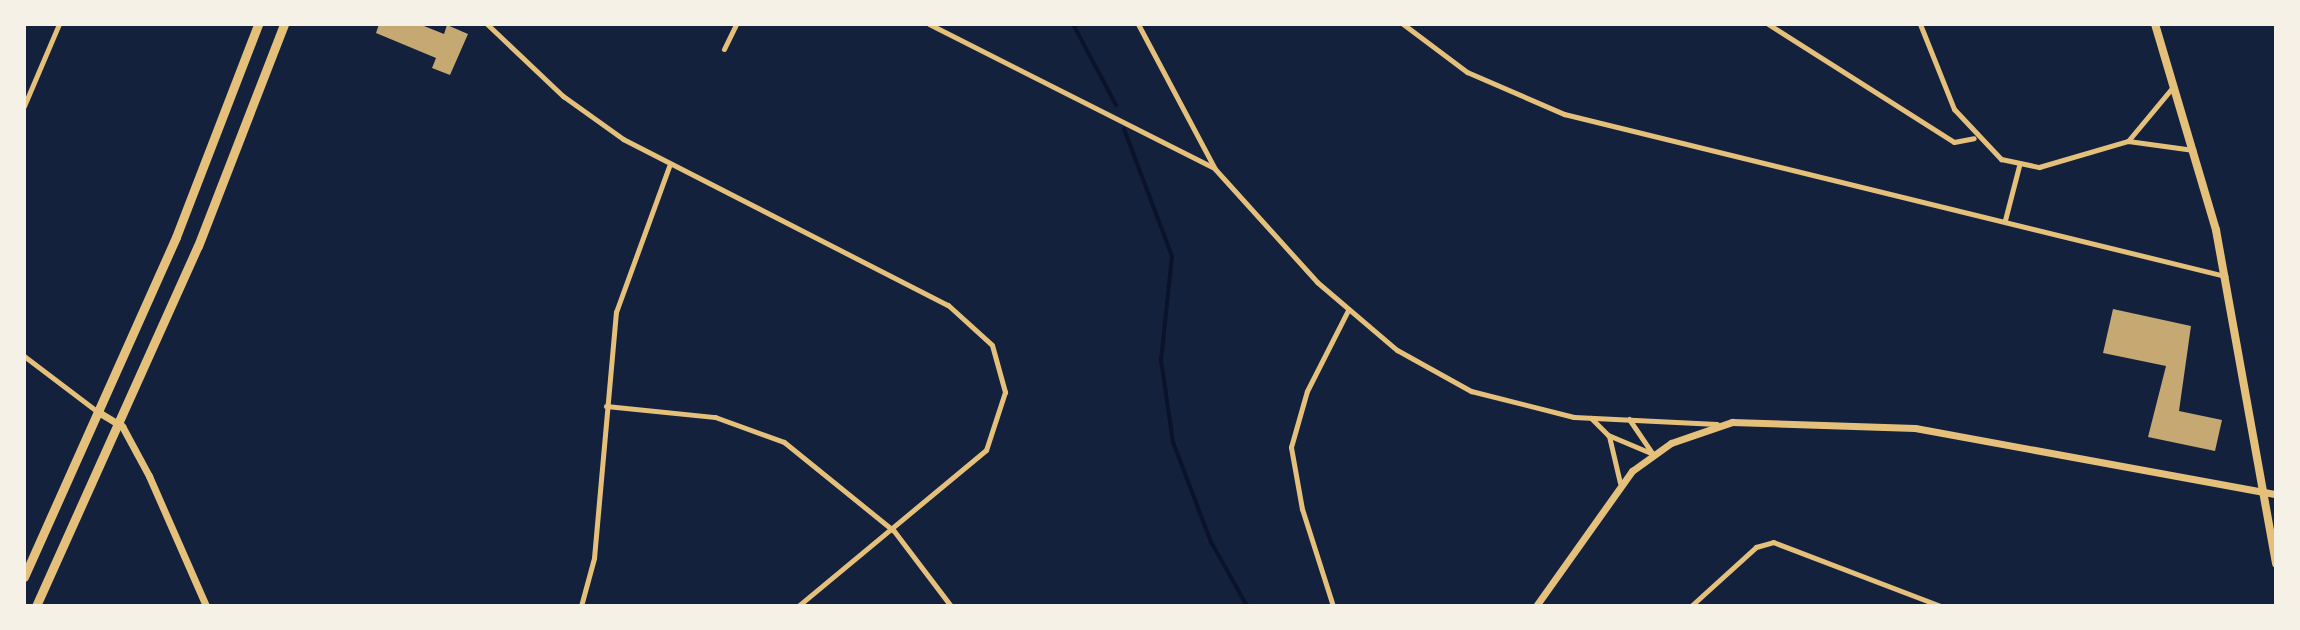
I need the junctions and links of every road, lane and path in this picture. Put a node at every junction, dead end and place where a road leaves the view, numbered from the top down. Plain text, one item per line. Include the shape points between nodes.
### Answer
1 (59, 24) edge
2 (258, 24) edge
3 (284, 24) edge
4 (487, 24) edge
5 (736, 24) edge
6 (929, 24) edge
7 (1138, 24) edge
8 (1403, 24) edge
9 (1768, 24) edge
10 (1920, 24) edge
11 (2155, 24) edge
12 (724, 49) dead end
13 (2175, 85) junction
14 (24, 106) edge
15 (1974, 138) junction
16 (2128, 141) junction
17 (2196, 151) junction
18 (669, 166) junction
19 (2019, 166) junction
20 (1215, 169) junction
21 (2005, 220) junction
22 (2225, 276) junction
23 (1347, 312) junction
24 (24, 356) edge
25 (606, 406) junction
26 (100, 413) junction
27 (1590, 418) junction
28 (1629, 419) junction
29 (1717, 424) junction
30 (122, 426) junction
31 (1608, 435) junction
32 (1653, 454) junction
33 (1620, 483) junction
34 (2263, 494) junction
35 (2276, 494) edge
36 (894, 531) junction
37 (2276, 564) edge
38 (24, 577) edge
39 (584, 605) edge
40 (36, 606) edge
41 (206, 606) edge
42 (798, 606) edge
43 (951, 606) edge
44 (1333, 606) edge
45 (1536, 606) edge
46 (1691, 606) edge
47 (1941, 606) edge

1 - 14 street
2 - 26 main road
3 - 30 main road
4 - 18 street via 596,121
5 - 12 street
6 - 20 street
7 - 20 street
8 - 21 street via 1467,72 1564,114
9 - 15 street via 1954,142
10 - 15 street via 1938,79
11 - 13 main road
13 - 16 street via 2147,109
13 - 17 main road
15 - 19 street
16 - 17 street
16 - 19 street via 2072,162
17 - 22 main road
18 - 25 street via 624,276
18 - 36 street via 948,305 992,345 1005,392 992,440
19 - 21 street
20 - 23 street
21 - 22 street
22 - 34 main road
23 - 27 street via 1415,362 1471,391
23 - 44 street via 1307,391 1291,447 1302,509
24 - 26 street
25 - 36 street via 715,417 768,434 819,465
25 - 39 street via 594,558
26 - 30 street
26 - 38 main road
27 - 28 street
27 - 31 street
28 - 29 street
28 - 32 street
29 - 32 street
29 - 34 street via 1802,419 1915,428
30 - 40 main road
30 - 41 street
31 - 32 street
31 - 33 street
32 - 33 street
33 - 45 street
34 - 35 street
34 - 37 main road
36 - 42 street
36 - 43 street
46 - 47 street via 1756,547 1773,542

